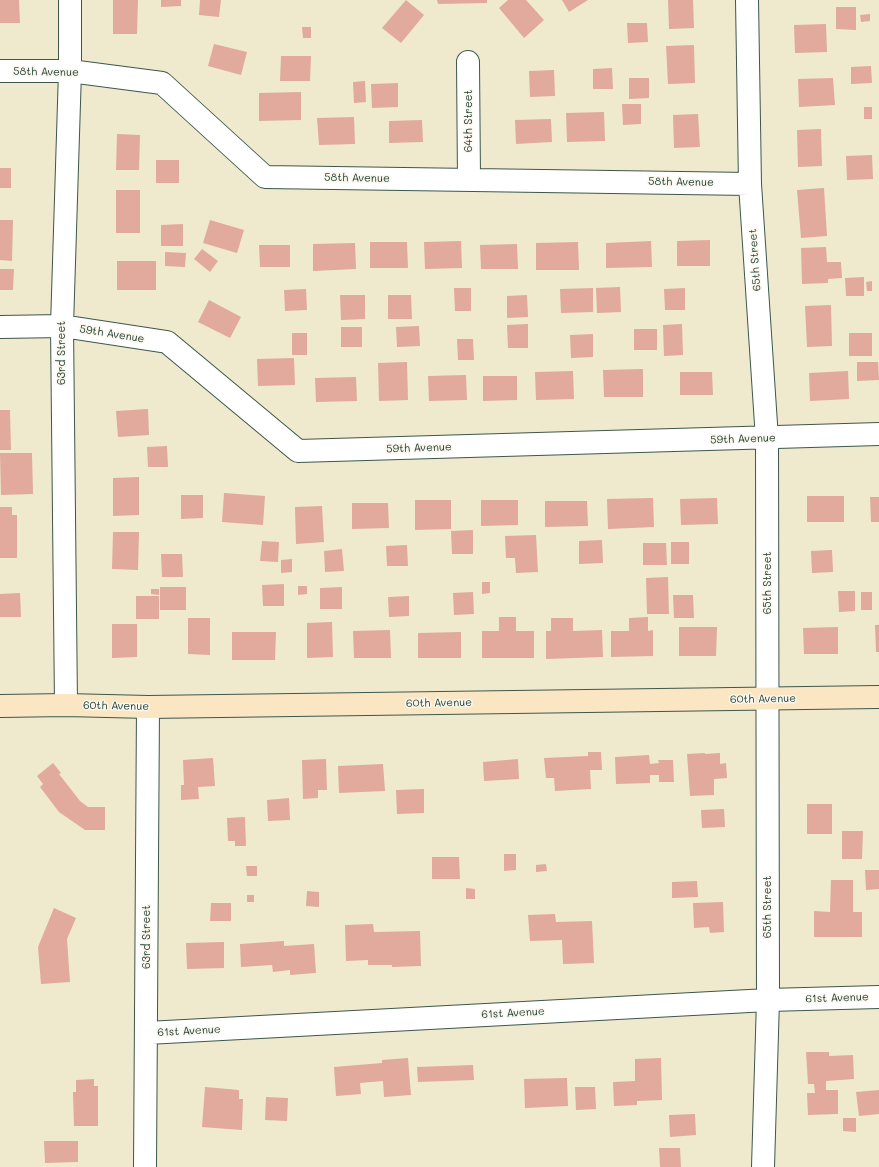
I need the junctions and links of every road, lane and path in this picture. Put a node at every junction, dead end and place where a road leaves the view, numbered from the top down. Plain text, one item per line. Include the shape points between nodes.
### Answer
1 (70, 0) edge
2 (747, 0) edge
3 (468, 62) dead end
4 (0, 71) edge
5 (70, 71) junction
6 (469, 179) junction
7 (750, 184) junction
8 (62, 326) junction
9 (0, 327) edge
10 (879, 434) edge
11 (767, 439) junction
12 (879, 697) edge
13 (769, 698) junction
14 (66, 705) junction
15 (0, 706) edge
16 (148, 707) junction
17 (879, 997) edge
18 (768, 1000) junction
19 (147, 1033) junction
20 (145, 1167) edge
21 (762, 1167) edge

1 - 5 street, 63rd Street
2 - 7 street, 65th Street
3 - 6 street, 64th Street
4 - 5 street, 58th Avenue
5 - 6 street, 58th Avenue via 162,83 265,177
5 - 8 street, 63rd Street
6 - 7 street, 58th Avenue
7 - 11 street, 65th Street
8 - 9 street, 59th Avenue
8 - 11 street, 59th Avenue via 167,342 298,451
8 - 14 street, 63rd Street
10 - 11 street, 59th Avenue
11 - 13 street, 65th Street
12 - 13 street, 60th Avenue
13 - 16 street, 60th Avenue
13 - 18 street, 65th Street
14 - 15 street, 60th Avenue
14 - 16 street, 60th Avenue
16 - 19 street, 63rd Street
17 - 18 street, 61st Avenue
18 - 19 street, 61st Avenue
18 - 21 street, 65th Street
19 - 20 street, 63rd Street

